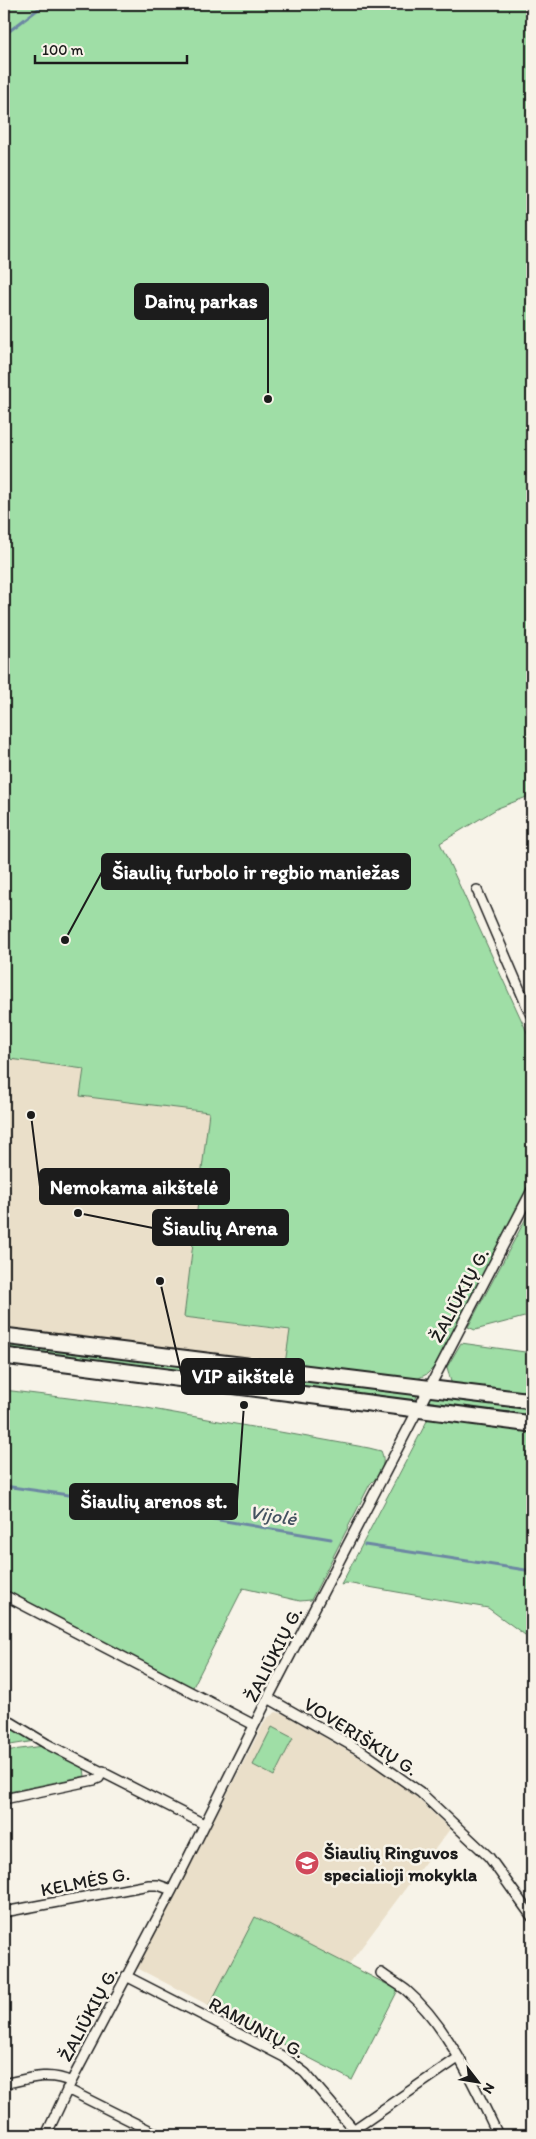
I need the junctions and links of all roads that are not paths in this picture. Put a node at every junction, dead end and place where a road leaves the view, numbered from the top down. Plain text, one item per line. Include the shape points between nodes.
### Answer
1 (477, 890) dead end
2 (532, 1018) edge
3 (532, 1190) edge
4 (4, 1336) edge
5 (4, 1356) edge
6 (429, 1388) junction
7 (532, 1401) edge
8 (418, 1410) junction
9 (532, 1424) edge
10 (4, 1595) edge
11 (268, 1698) junction
12 (4, 1718) edge
13 (254, 1725) junction
14 (103, 1771) junction
15 (4, 1799) edge
16 (204, 1824) junction
17 (172, 1890) junction
18 (4, 1912) edge
19 (532, 1917) edge
20 (381, 1973) dead end
21 (126, 1976) junction
22 (458, 2058) junction
23 (4, 2084) edge
24 (69, 2086) junction
25 (349, 2132) edge
26 (46, 2135) edge
27 (159, 2135) edge
28 (498, 2135) edge

1 - 2 street
3 - 6 street, ŽALIŪKIŲ G.
4 - 6 main road
5 - 8 main road
6 - 7 main road
6 - 8 street, ŽALIŪKIŲ G.
8 - 9 main road
8 - 11 street, ŽALIŪKIŲ G.
10 - 13 street
11 - 13 street, ŽALIŪKIŲ G.
11 - 19 street, VOVERIŠKIŲ G. via 363,1752 420,1792 488,1857
12 - 14 street via 47,1744
13 - 16 street, ŽALIŪKIŲ G.
14 - 15 street via 94,1780
14 - 16 street
16 - 17 street, ŽALIŪKIŲ G.
17 - 18 street, KELMĖS G. via 149,1885
17 - 21 street, ŽALIŪKIŲ G.
20 - 22 street via 406,1990 422,2007
21 - 24 street, ŽALIŪKIŲ G.
21 - 25 street, RAMUNIŲ G. via 284,2057 305,2073
22 - 25 street, RAMUNIŲ G.
22 - 28 street via 477,2089
23 - 24 street via 46,2075 61,2077
24 - 26 street, ŽALIŪKIŲ G.
24 - 27 street

